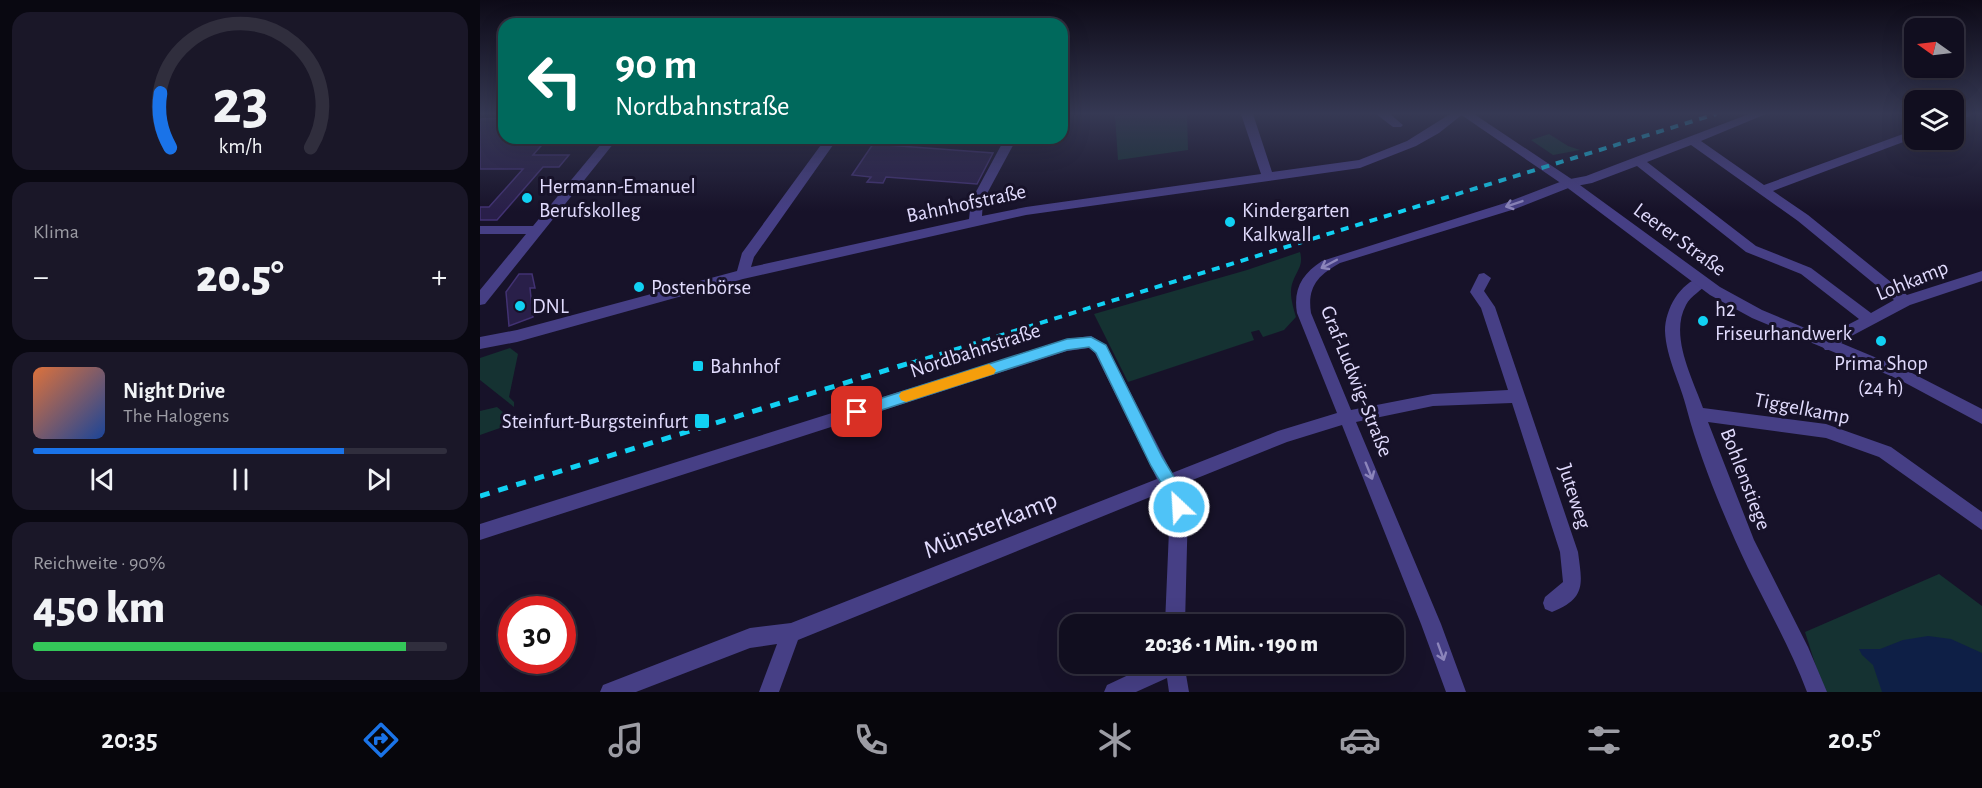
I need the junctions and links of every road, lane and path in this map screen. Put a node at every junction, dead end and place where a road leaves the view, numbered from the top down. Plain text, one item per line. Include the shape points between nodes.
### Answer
1 (605, 146) edge
2 (826, 146) edge
3 (1007, 146) edge
4 (1258, 146) edge
5 (1405, 146) edge
6 (1514, 146) edge
7 (1679, 146) edge
8 (1701, 146) edge
9 (1881, 146) edge
10 (1639, 161) junction
11 (1268, 178) junction
12 (1569, 183) junction
13 (1763, 190) junction
14 (976, 222) junction
15 (480, 230) edge
16 (536, 230) junction
17 (743, 274) junction
18 (1982, 276) edge
19 (1484, 278) dead end
20 (1701, 282) junction
21 (480, 300) edge
22 (1905, 301) junction
23 (1870, 320) junction
24 (480, 343) edge
25 (1830, 346) junction
26 (1518, 396) junction
27 (1696, 414) junction
28 (1347, 417) junction
29 (1982, 417) edge
30 (1168, 482) junction
31 (1982, 522) edge
32 (480, 532) edge
33 (1552, 603) dead end
34 (1175, 614) edge
35 (791, 633) junction
36 (1151, 674) edge
37 (1176, 674) edge
38 (653, 685) edge
39 (610, 692) edge
40 (769, 692) edge
41 (1114, 692) edge
42 (1179, 692) edge
43 (1456, 692) edge
44 (1817, 692) edge

1 - 16 street
2 - 17 street via 747,256
3 - 14 street via 977,201
4 - 11 street
5 - 11 street, Bahnhofstraße via 1337,169
6 - 12 street, Leerer Straße
7 - 10 street
8 - 13 street
9 - 13 street
10 - 12 street
10 - 23 street via 1751,249 1806,271
11 - 14 street, Bahnhofstraße via 1053,206
12 - 20 street, Leerer Straße
12 -> 28 street, Graf-Ludwig-Straße via 1510,206 1353,254 1326,264 1311,275 1303,288 1302,305
13 - 22 street
14 - 17 street, Bahnhofstraße
15 - 16 street
16 - 21 street
17 - 24 street, Bahnhofstraße
18 - 22 street, Lohkamp
19 - 26 street, Juteweg via 1477,292 1488,307
20 - 25 street, Leerer Straße via 1757,314
20 - 27 street, Bohlenstiege via 1681,300 1672,323
22 - 23 street, Lohkamp
23 - 25 street, Lohkamp via 1839,336
25 - 29 street, Leerer Straße via 1903,375
26 - 28 street via 1433,400
26 - 33 street, Juteweg via 1569,552 1573,586
27 - 31 street, Tiggelkamp via 1826,431 1885,452
27 - 44 street, Bohlenstiege via 1747,544
28 - 30 street, Münsterkamp via 1284,436
28 -> 43 street, Graf-Ludwig-Straße
30 - 32 street, Nordbahnstraße via 1101,349 1091,342 1080,342
30 - 34 street, Nordbahnstraße via 1179,507
30 - 35 street, Münsterkamp
35 - 38 street, Münsterkamp via 750,638
35 - 40 street
36 - 41 street
37 - 42 street
38 - 39 street, Münsterkamp

